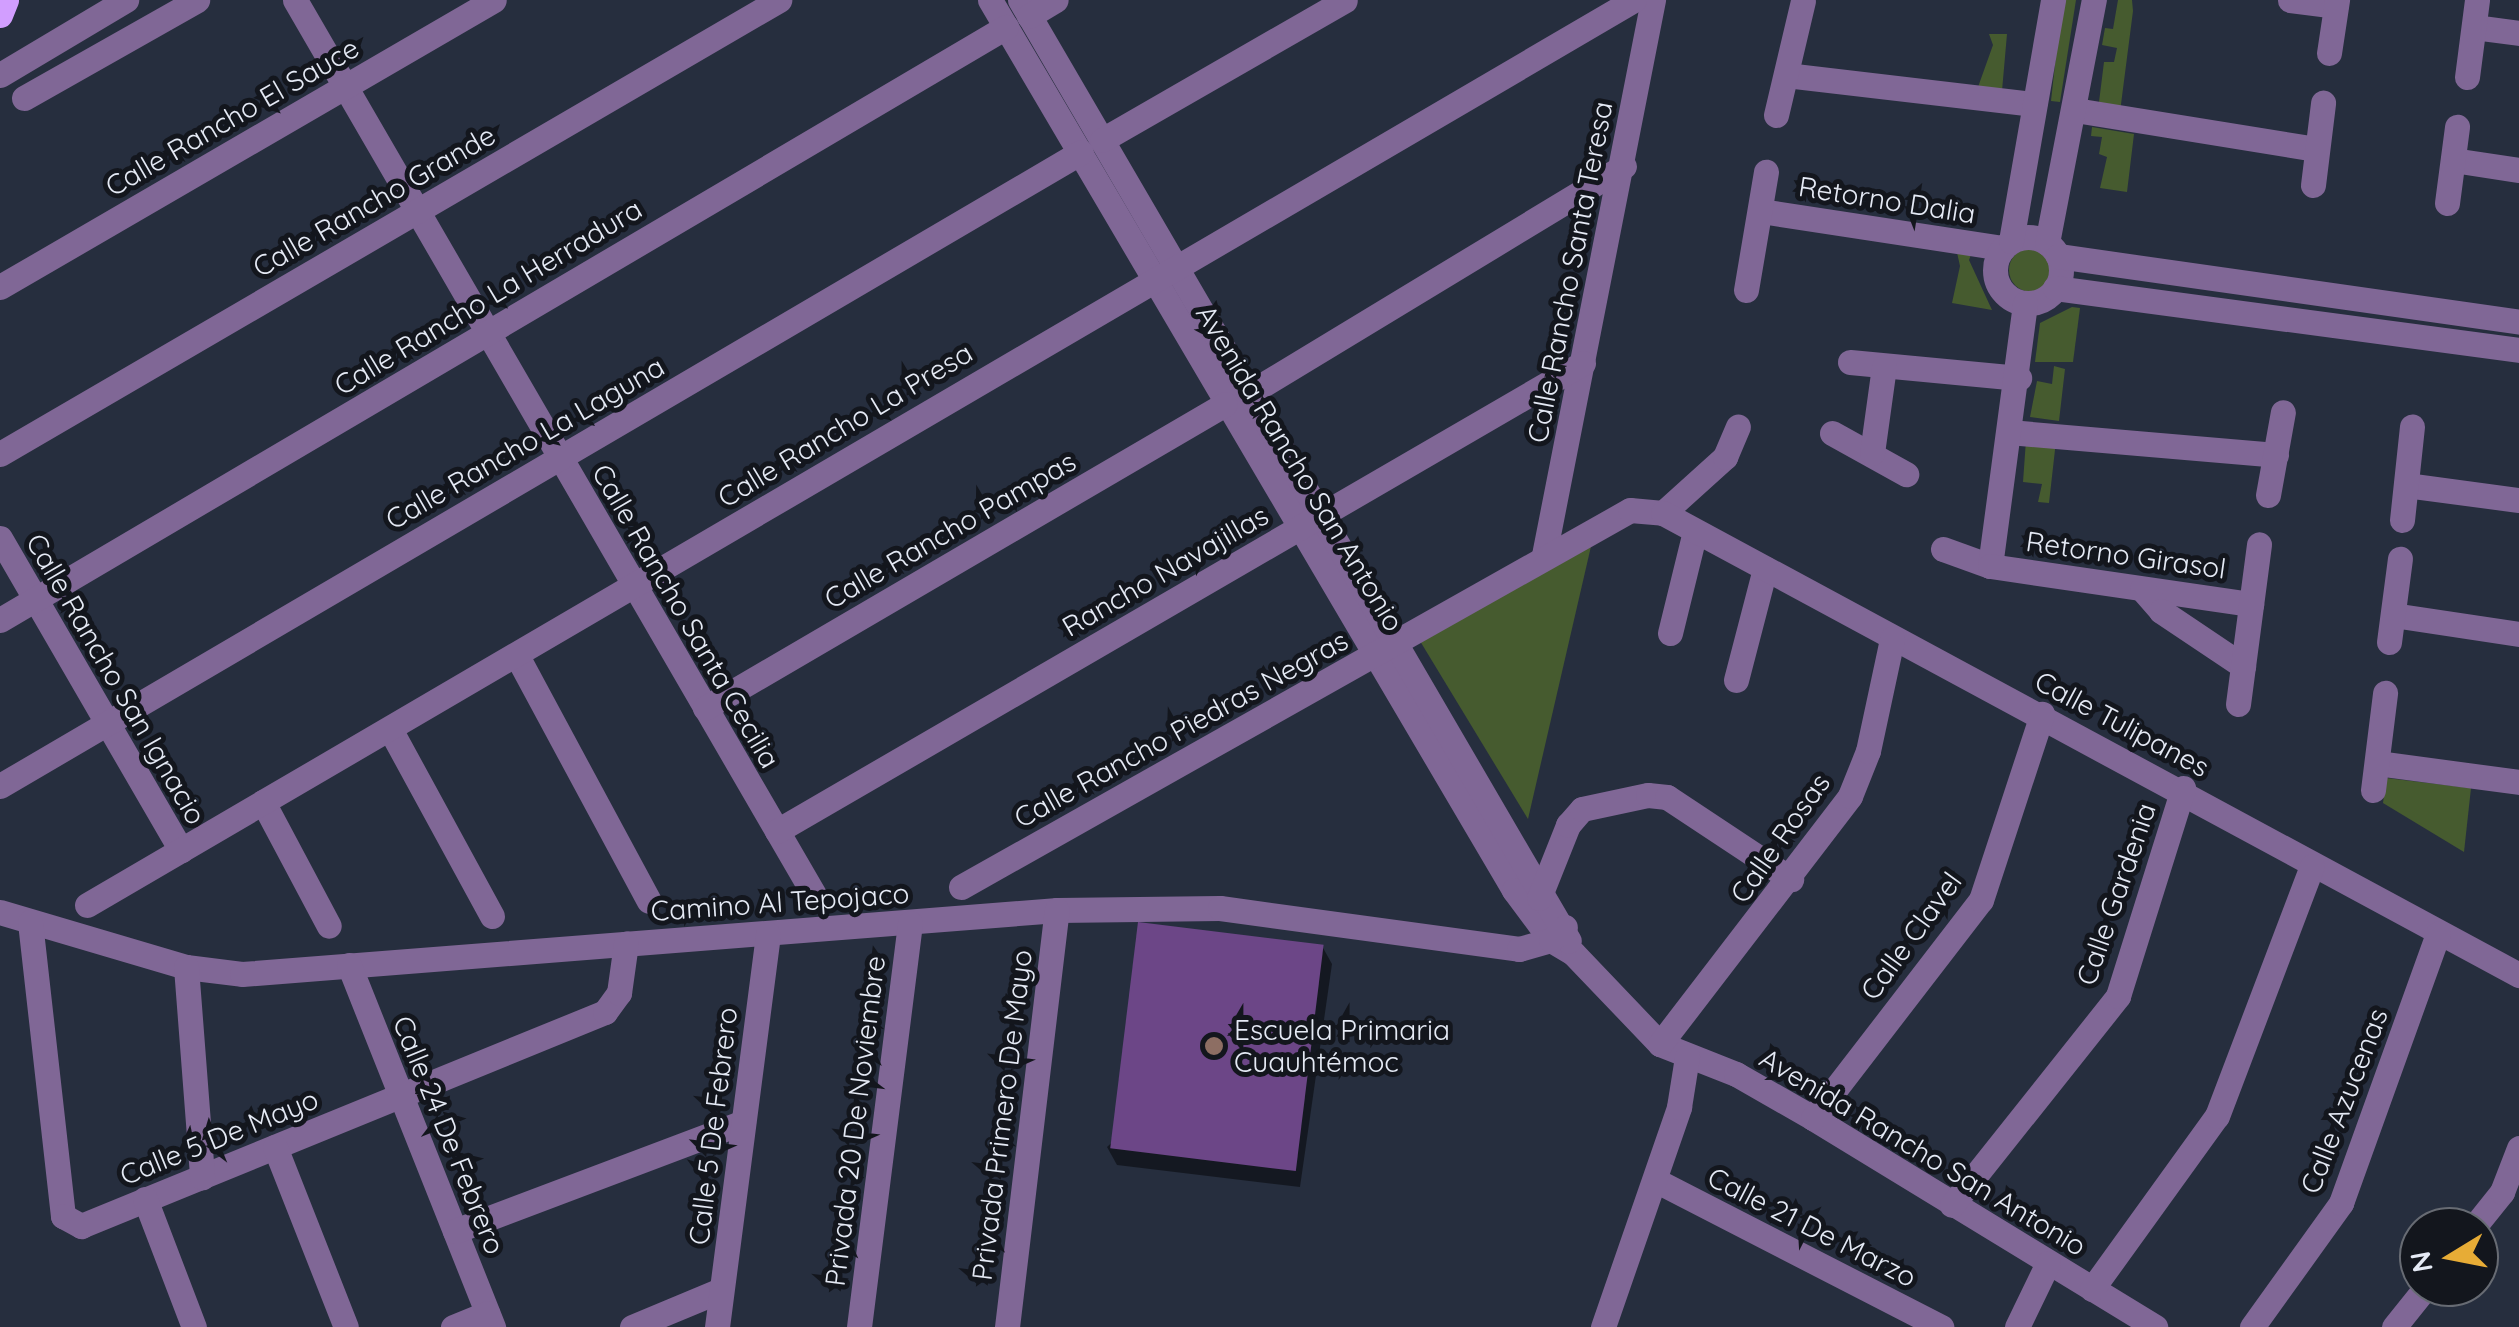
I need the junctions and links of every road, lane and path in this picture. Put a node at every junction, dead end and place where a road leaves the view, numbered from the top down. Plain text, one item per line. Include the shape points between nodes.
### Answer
1 (6, 0) edge
2 (126, 0) edge
3 (197, 0) edge
4 (295, 0) edge
5 (494, 0) edge
6 (779, 0) edge
7 (990, 0) edge
8 (1056, 0) edge
9 (1345, 0) edge
10 (1634, 0) edge
11 (1652, 0) edge
12 (2053, 0) edge
13 (2094, 0) edge
14 (2290, 0) edge
15 (2477, 0) edge
16 (1803, 1) edge
17 (2336, 3) edge
18 (0, 14) edge
19 (1019, 14) edge
20 (2474, 27) junction
21 (2519, 32) edge
22 (2330, 54) dead end
23 (0, 76) edge
24 (1786, 76) junction
25 (2467, 77) dead end
26 (343, 87) junction
27 (24, 98) dead end
28 (2323, 103) dead end
29 (2034, 104) junction
30 (2075, 110) junction
31 (1776, 115) dead end
32 (2457, 127) dead end
33 (1091, 146) junction
34 (2318, 150) junction
35 (2453, 160) junction
36 (1624, 166) junction
37 (2519, 170) edge
38 (1766, 172) dead end
39 (2313, 185) dead end
40 (2447, 203) dead end
41 (415, 212) junction
42 (1761, 212) junction
43 (2007, 244) junction
44 (2053, 250) junction
45 (1164, 270) junction
46 (0, 287) edge
47 (2055, 288) junction
48 (1746, 290) dead end
49 (2330, 295) junction
50 (2026, 303) junction
51 (2519, 322) edge
52 (2325, 324) junction
53 (486, 334) junction
54 (2519, 350) edge
55 (1850, 362) dead end
56 (1584, 363) junction
57 (1884, 368) junction
58 (2019, 378) junction
59 (1251, 392) junction
60 (1226, 404) junction
61 (2283, 412) dead end
62 (1738, 427) dead end
63 (2412, 427) dead end
64 (2009, 432) junction
65 (1832, 433) dead end
66 (1872, 453) junction
67 (0, 454) edge
68 (2276, 455) junction
69 (559, 458) junction
70 (1906, 474) dead end
71 (2406, 485) junction
72 (2268, 495) dead end
73 (2519, 500) edge
74 (1663, 513) junction
75 (2402, 520) dead end
76 (1311, 521) junction
77 (1694, 531) junction
78 (0, 538) edge
79 (2259, 544) dead end
80 (1943, 549) dead end
81 (1544, 555) junction
82 (2400, 558) dead end
83 (1990, 566) junction
84 (1765, 569) junction
85 (632, 586) junction
86 (2142, 589) junction
87 (34, 600) junction
88 (2251, 604) junction
89 (2392, 615) junction
90 (0, 620) edge
91 (1670, 632) dead end
92 (2519, 634) edge
93 (1892, 638) junction
94 (1399, 640) junction
95 (2390, 642) dead end
96 (1375, 655) junction
97 (517, 656) junction
98 (2243, 666) junction
99 (1736, 680) dead end
100 (2385, 693) dead end
101 (2238, 704) dead end
102 (705, 708) junction
103 (2042, 714) junction
104 (103, 726) junction
105 (390, 730) junction
106 (2376, 763) junction
107 (2519, 782) edge
108 (0, 786) edge
109 (2183, 788) junction
110 (2372, 790) dead end
111 (263, 802) junction
112 (777, 831) junction
113 (181, 850) junction
114 (2312, 866) junction
115 (1791, 879) junction
116 (961, 887) dead end
117 (816, 898) dead end
118 (650, 901) dead end
119 (1537, 901) junction
120 (88, 904) dead end
121 (1057, 910) junction
122 (0, 912) edge
123 (492, 916) dead end
124 (30, 922) junction
125 (910, 923) junction
126 (329, 926) dead end
127 (768, 934) junction
128 (2438, 934) junction
129 (1563, 940) junction
130 (626, 943) junction
131 (350, 965) junction
132 (186, 967) junction
133 (2519, 975) edge
134 (1660, 1044) junction
135 (1687, 1057) junction
136 (401, 1096) junction
137 (1813, 1118) junction
138 (743, 1122) junction
139 (275, 1147) junction
140 (2519, 1148) edge
141 (202, 1176) junction
142 (1655, 1180) junction
143 (145, 1199) junction
144 (1952, 1205) junction
145 (2490, 1207) edge
146 (455, 1232) junction
147 (2048, 1263) junction
148 (2092, 1289) junction
149 (722, 1290) junction
150 (2410, 1307) edge
151 (490, 1320) edge
152 (1606, 1326) edge
153 (194, 1327) edge
154 (346, 1327) edge
155 (453, 1327) edge
156 (632, 1327) edge
157 (717, 1327) edge
158 (859, 1327) edge
159 (1007, 1327) edge
160 (1941, 1327) edge
161 (2017, 1327) edge
162 (2155, 1327) edge
163 (2252, 1327) edge
164 (2394, 1327) edge

1 - 18 main road
2 - 23 street
3 - 27 street
4 - 26 street, Calle Rancho Santa Cecilia
5 - 26 street, Calle Rancho El Sauce
6 - 41 street, Calle Rancho Grande
7 - 19 street, Avenida Rancho San Antonio
8 - 19 street, Calle Rancho La Herradura
9 - 33 street, Calle Rancho La Laguna
10 - 45 street, Calle Rancho La Presa
11 - 36 street, Calle Rancho Santa Teresa
12 - 29 street
13 - 30 street
14 - 17 street
15 - 20 street
16 - 24 street
17 - 22 street
19 - 33 street, Avenida Rancho San Antonio
19 - 53 street, Calle Rancho La Herradura
20 - 21 street
20 - 25 street
24 - 29 street
24 - 31 street
26 - 41 street, Calle Rancho Santa Cecilia
26 - 46 street, Calle Rancho El Sauce
28 - 34 street
29 - 43 street
30 - 34 street
30 - 44 street
32 - 35 street
33 - 45 street, Avenida Rancho San Antonio
33 - 69 street, Calle Rancho La Laguna
34 - 39 street
35 - 37 street
35 - 40 street
36 - 56 street, Calle Rancho Santa Teresa
36 - 59 street
38 - 42 street
41 - 53 street, Calle Rancho Santa Cecilia
41 - 67 street, Calle Rancho Grande
42 - 43 street, Retorno Dalia
42 - 48 street
43 - 44 street via 2036,238
43 - 50 street via 1998,282
44 - 47 street
44 - 49 street
45 - 59 street, Avenida Rancho San Antonio
45 - 60 street, Avenida Rancho San Antonio
45 - 85 street, Calle Rancho La Presa
47 - 50 street
47 - 52 street
49 - 51 street
49 - 52 street
50 - 58 street
52 - 54 street
53 - 69 street, Calle Rancho Santa Cecilia
53 - 87 street, Calle Rancho La Herradura
55 - 57 street
56 - 76 street, Rancho Navajillas
56 - 81 street, Calle Rancho Santa Teresa
57 - 58 street
57 - 66 street
58 - 64 street
59 - 76 street, Avenida Rancho San Antonio
60 - 76 street, Avenida Rancho San Antonio
60 - 102 street, Calle Rancho Pampas
61 - 68 street
62 - 74 street via 1725,457
63 - 71 street
64 - 68 street
64 - 83 street
65 - 66 street
66 - 70 street
68 - 72 street
69 - 85 street, Calle Rancho Santa Cecilia
69 - 104 street, Calle Rancho La Laguna
71 - 73 street
71 - 75 street
74 - 77 street
74 - 81 street, Calle Rancho Piedras Negras via 1615,513
76 - 94 street, Avenida Rancho San Antonio
76 - 96 street, Avenida Rancho San Antonio
76 - 112 street, Rancho Navajillas
77 - 84 street, Calle Tulipanes
77 - 91 street
78 - 87 street, Calle Rancho San Ignacio
79 - 88 street
80 - 83 street, Retorno Girasol
81 - 94 street, Calle Rancho Piedras Negras
82 - 89 street
83 - 86 street, Retorno Girasol
84 - 93 street, Calle Tulipanes
84 - 99 street
85 - 97 street, Calle Rancho La Presa
85 - 102 street, Calle Rancho Santa Cecilia
86 - 88 street, Retorno Girasol
86 - 98 street via 2160,611
87 - 90 street, Calle Rancho La Herradura
87 - 104 street, Calle Rancho San Ignacio
88 - 98 street, Retorno Girasol
89 - 92 street
89 - 95 street
93 - 103 street, Calle Tulipanes
93 - 115 street, Calle Rosas via 1868,751 1850,796
94 - 96 street, Calle Rancho Piedras Negras
94 - 119 street, Avenida Rancho San Antonio
96 - 116 street, Calle Rancho Piedras Negras
96 - 119 street, Avenida Rancho San Antonio
97 - 105 street, Calle Rancho La Presa
97 - 118 street
98 - 101 street, Retorno Girasol
100 - 106 street
102 - 112 street, Calle Rancho Santa Cecilia
103 - 109 street, Calle Tulipanes
103 - 137 street, Calle Clavel via 1980,900
104 - 108 street, Calle Rancho La Laguna
104 - 113 street, Calle Rancho San Ignacio
105 - 111 street, Calle Rancho La Presa
105 - 123 street
106 - 107 street
106 - 110 street
109 - 114 street, Calle Tulipanes
109 - 144 street, Calle Gardenia via 2118,996
111 - 113 street, Calle Rancho La Presa
111 - 126 street
112 - 117 street, Calle Rancho Santa Cecilia
113 - 120 street, Calle Rancho La Presa
114 - 128 street, Calle Tulipanes
114 - 148 street via 2217,1116
115 - 119 street via 1668,797 1648,795 1582,809 1568,825
115 - 134 street, Calle Rosas
119 - 129 street, Avenida Rancho San Antonio
121 - 125 street, Camino Al Tepojaco
121 - 129 street, Camino Al Tepojaco via 1220,908 1519,948
121 - 159 street, Privada Primero De Mayo
122 - 124 street, Camino Al Tepojaco
124 - 132 street, Camino Al Tepojaco
124 - 143 street, Calle 5 De Mayo via 63,1216 81,1226
125 - 127 street, Camino Al Tepojaco
125 - 158 street, Privada 20 De Noviembre
127 - 130 street, Camino Al Tepojaco
127 - 138 street, Calle 5 De Febrero
128 - 133 street, Calle Tulipanes
128 - 163 street, Calle Azucenas via 2341,1204
129 - 134 street, Avenida Rancho San Antonio
130 - 131 street, Camino Al Tepojaco
130 - 136 street, Calle 5 De Mayo via 619,993 606,1012
131 - 132 street, Camino Al Tepojaco via 242,974
131 - 136 street, Calle 24 De Febrero
132 - 141 street
134 - 135 street, Avenida Rancho San Antonio
135 - 137 street, Avenida Rancho San Antonio via 1736,1074
135 - 142 street
136 - 139 street, Calle 5 De Mayo
136 - 146 street, Calle 24 De Febrero
137 - 144 street, Avenida Rancho San Antonio
138 - 146 street
138 - 149 street, Calle 5 De Febrero
139 - 141 street, Calle 5 De Mayo
139 - 154 street
140 - 145 street
141 - 143 street, Calle 5 De Mayo
142 - 152 street
142 - 160 street, Calle 21 De Marzo
143 - 153 street
144 - 147 street, Avenida Rancho San Antonio
146 - 151 street, Calle 24 De Febrero
147 - 148 street, Avenida Rancho San Antonio
147 - 161 street
148 - 162 street, Avenida Rancho San Antonio
149 - 156 street
149 - 157 street, Calle 5 De Febrero
150 - 164 street
151 - 155 street

